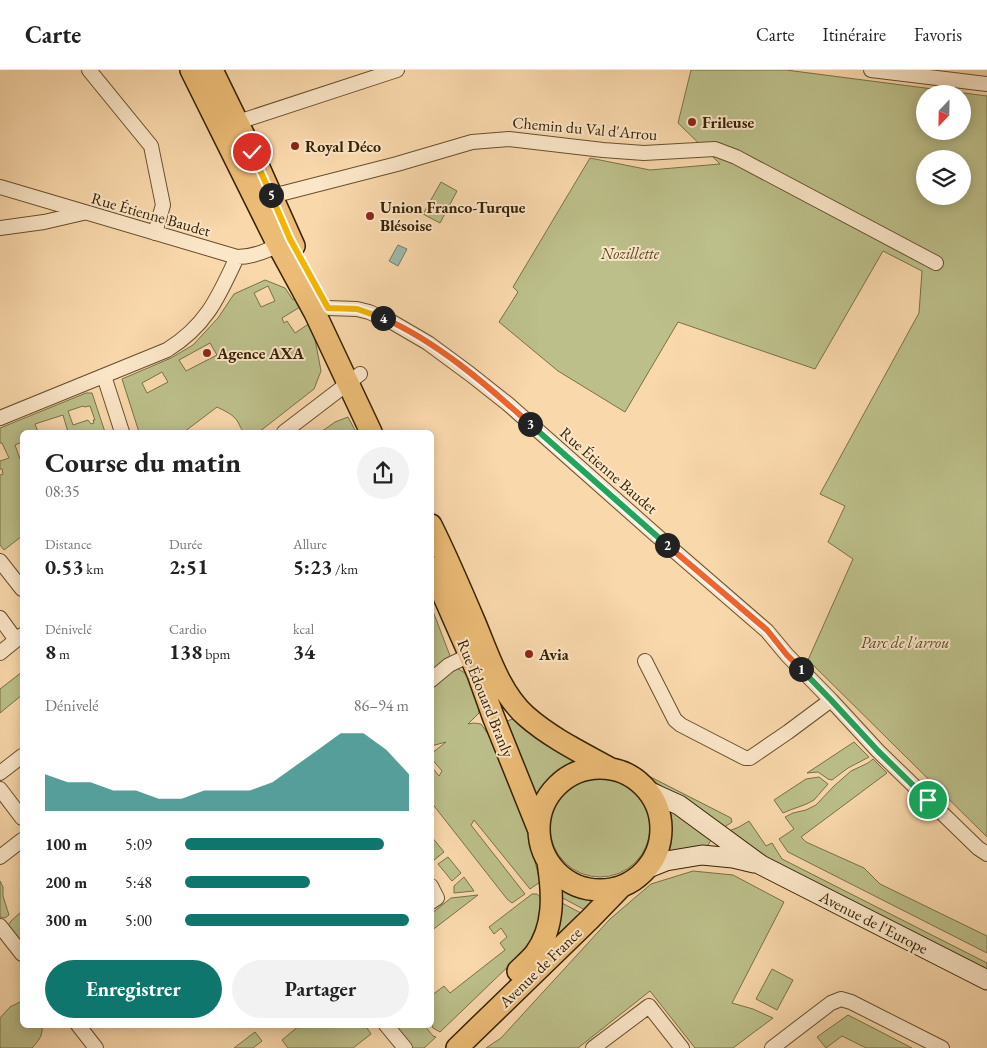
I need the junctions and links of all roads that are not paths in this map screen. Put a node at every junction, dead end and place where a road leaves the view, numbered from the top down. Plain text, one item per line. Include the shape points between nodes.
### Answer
1 (89, 70) edge
2 (192, 70) edge
3 (212, 70) edge
4 (398, 70) edge
5 (871, 70) edge
6 (987, 84) edge
7 (238, 122) junction
8 (0, 188) edge
9 (271, 195) junction
10 (84, 212) junction
11 (0, 228) edge
12 (156, 233) junction
13 (284, 242) junction
14 (237, 257) junction
15 (936, 263) dead end
16 (323, 299) junction
17 (104, 376) junction
18 (354, 379) junction
19 (0, 418) edge
20 (121, 430) edge
21 (287, 430) edge
22 (370, 430) edge
23 (385, 430) edge
24 (434, 531) edge
25 (0, 561) edge
26 (434, 574) edge
27 (20, 586) edge
28 (0, 618) edge
29 (19, 638) edge
30 (0, 653) edge
31 (470, 655) junction
32 (645, 661) dead end
33 (434, 678) edge
34 (831, 700) junction
35 (20, 758) edge
36 (611, 769) junction
37 (0, 774) edge
38 (0, 789) edge
39 (648, 791) junction
40 (20, 809) edge
41 (538, 829) junction
42 (20, 842) edge
43 (987, 854) edge
44 (0, 857) edge
45 (548, 862) junction
46 (761, 865) junction
47 (646, 869) junction
48 (622, 886) junction
49 (434, 889) edge
50 (434, 900) edge
51 (0, 926) edge
52 (20, 951) edge
53 (987, 980) edge
54 (80, 1028) edge
55 (388, 1028) edge
56 (96, 1048) edge
57 (405, 1048) edge
58 (439, 1048) edge
59 (457, 1048) edge
60 (593, 1048) edge
61 (682, 1048) edge
62 (772, 1048) edge
63 (942, 1048) edge

1 - 12 street via 151,146 163,205
2 - 13 main road
3 - 7 main road
4 - 7 street
5 - 6 street
7 - 9 main road
8 - 10 street, Rue Étienne Baudet
9 - 13 main road
9 - 15 street, Chemin du Val d'Arrou via 472,142 509,139 644,153 715,149 736,157
10 - 11 street
10 - 12 street, Rue Étienne Baudet
12 - 14 street, Rue Étienne Baudet
13 - 14 street, Rue Étienne Baudet via 259,254
13 - 16 main road
13 - 18 main road via 298,282
14 - 17 street via 216,300 192,332 167,350
16 - 18 main road
16 - 34 street, Rue Étienne Baudet via 392,322 470,374 767,630
17 - 19 street
17 - 20 street
18 - 21 street
18 - 22 main road
18 - 23 main road via 370,400
24 - 36 main road, Rue Édouard Branly via 499,680 515,704 543,730
25 - 27 street
26 - 31 main road, Rue Édouard Branly
28 - 29 street
29 - 30 street
31 - 33 street via 449,665
31 - 41 main road, Rue Édouard Branly
32 - 34 street via 675,720 745,758 750,758
34 - 43 street, Rue Étienne Baudet via 878,751
35 - 37 street
36 - 39 main road via 631,777
36 - 41 main road via 590,769 569,776 553,790 542,808
38 - 40 street
39 - 46 street, Avenue de l'Europe via 679,805
39 - 47 main road via 658,810 661,830 657,851
41 - 45 main road
42 - 44 street
45 - 48 main road via 562,878 581,887 602,890
45 - 58 main road, Avenue de France via 551,916 535,954
46 - 47 street, Avenue de l'Europe via 702,855 666,861
46 - 53 street, Avenue de l'Europe
47 - 48 main road
48 - 59 main road, Avenue de France
49 - 50 street via 437,898
51 - 52 street
54 - 56 street
55 - 57 street
60 - 61 street via 649,1006
62 - 63 street via 831,1003 841,999

